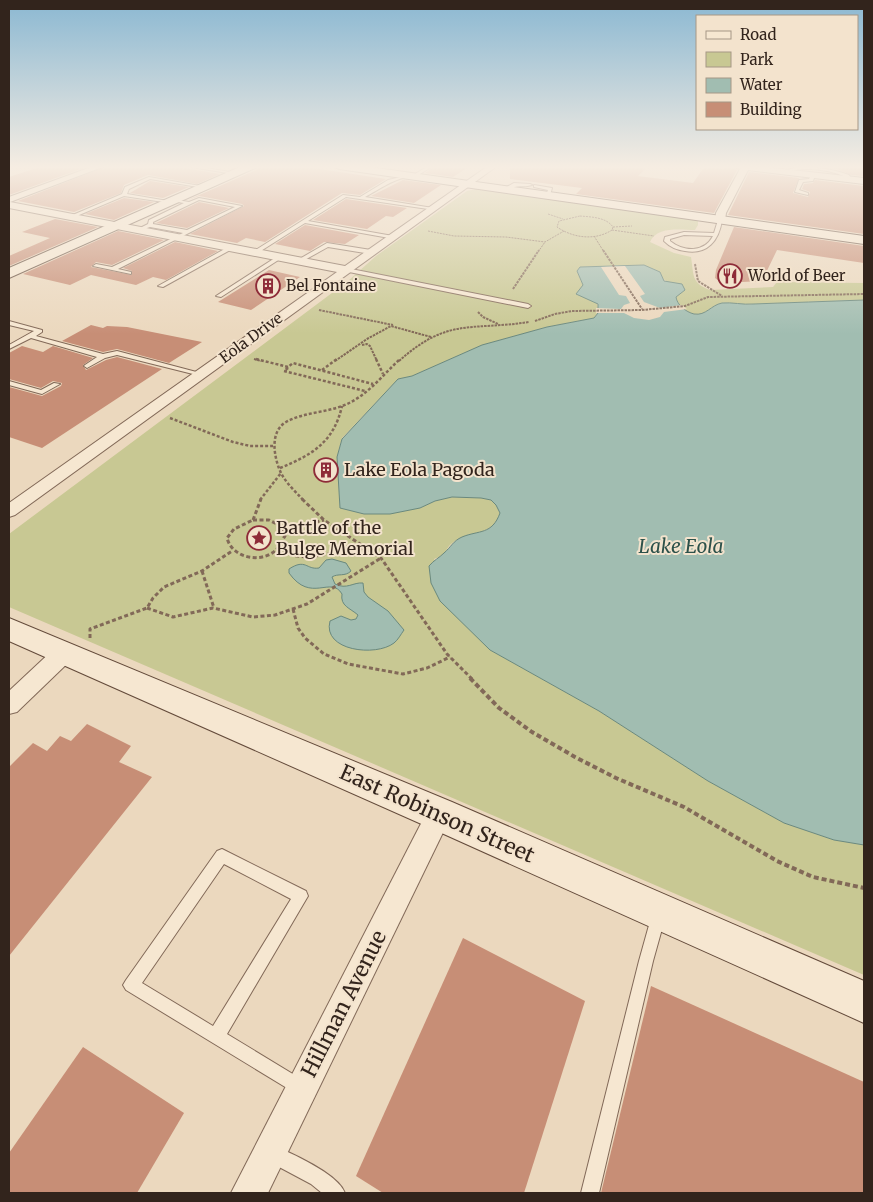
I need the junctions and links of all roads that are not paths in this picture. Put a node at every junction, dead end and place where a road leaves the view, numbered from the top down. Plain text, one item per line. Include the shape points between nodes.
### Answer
1 (95, 222) edge
2 (133, 222) edge
3 (144, 222) edge
4 (157, 222) edge
5 (208, 222) edge
6 (305, 222) joint
7 (415, 222) edge
8 (720, 222) edge
9 (735, 222) edge
10 (115, 226) junction
11 (138, 230) junction
12 (188, 232) junction
13 (716, 234) junction
14 (177, 238) junction
15 (393, 238) junction
16 (864, 240) edge
17 (230, 248) junction
18 (254, 252) junction
19 (371, 252) junction
20 (280, 258) junction
21 (299, 261) junction
22 (96, 266) dead end
23 (113, 269) junction
24 (346, 270) junction
25 (129, 273) dead end
26 (9, 274) edge
27 (161, 286) dead end
28 (220, 296) dead end
29 (528, 306) dead end
30 (9, 323) edge
31 (30, 336) junction
32 (9, 347) edge
33 (103, 356) junction
34 (87, 366) dead end
35 (201, 374) junction
36 (9, 383) edge
37 (56, 384) dead end
38 (9, 511) edge
39 (9, 629) edge
40 (66, 655) junction
41 (9, 705) edge
42 (439, 814) junction
43 (660, 912) junction
44 (864, 1002) edge
45 (216, 1037) junction
46 (301, 1088) junction
47 (269, 1152) junction
48 (249, 1193) edge
49 (336, 1193) edge
50 (590, 1193) edge

1 - 10 street
2 - 10 street
3 - 11 lane
4 - 12 lane
5 - 12 lane
6 - 15 lane
6 - 18 lane
7 - 15 street, Eola Drive
8 - 13 lane
9 - 16 street
10 - 11 street
10 - 26 street
11 - 14 street
12 - 14 lane
13 - 13 lane via 679,234 667,238 667,241 676,247 701,249 710,245
14 - 17 street
14 - 23 lane
15 - 19 street, Eola Drive
17 - 18 street
17 - 27 lane
18 - 20 street
19 - 21 lane via 327,245
19 - 24 street, Eola Drive
20 - 21 street
20 - 28 lane
21 - 24 street
22 - 23 lane
23 - 25 lane
24 - 29 lane
24 - 35 street, Eola Drive
30 - 31 lane via 40,331
31 - 32 lane
31 - 33 lane
33 - 34 lane
33 - 35 lane via 117,353
35 - 38 street, Eola Drive
36 - 37 lane via 42,392
39 - 40 street, East Robinson Street
40 - 41 street
40 - 42 street, East Robinson Street
42 - 43 street, East Robinson Street
42 - 46 street, Hillman Avenue
43 - 44 street, East Robinson Street
43 - 50 lane
45 - 45 lane via 131,985 222,856 301,896
45 - 46 lane
46 - 47 street, Hillman Avenue
47 - 48 street, Hillman Avenue
47 - 49 lane via 317,1178

